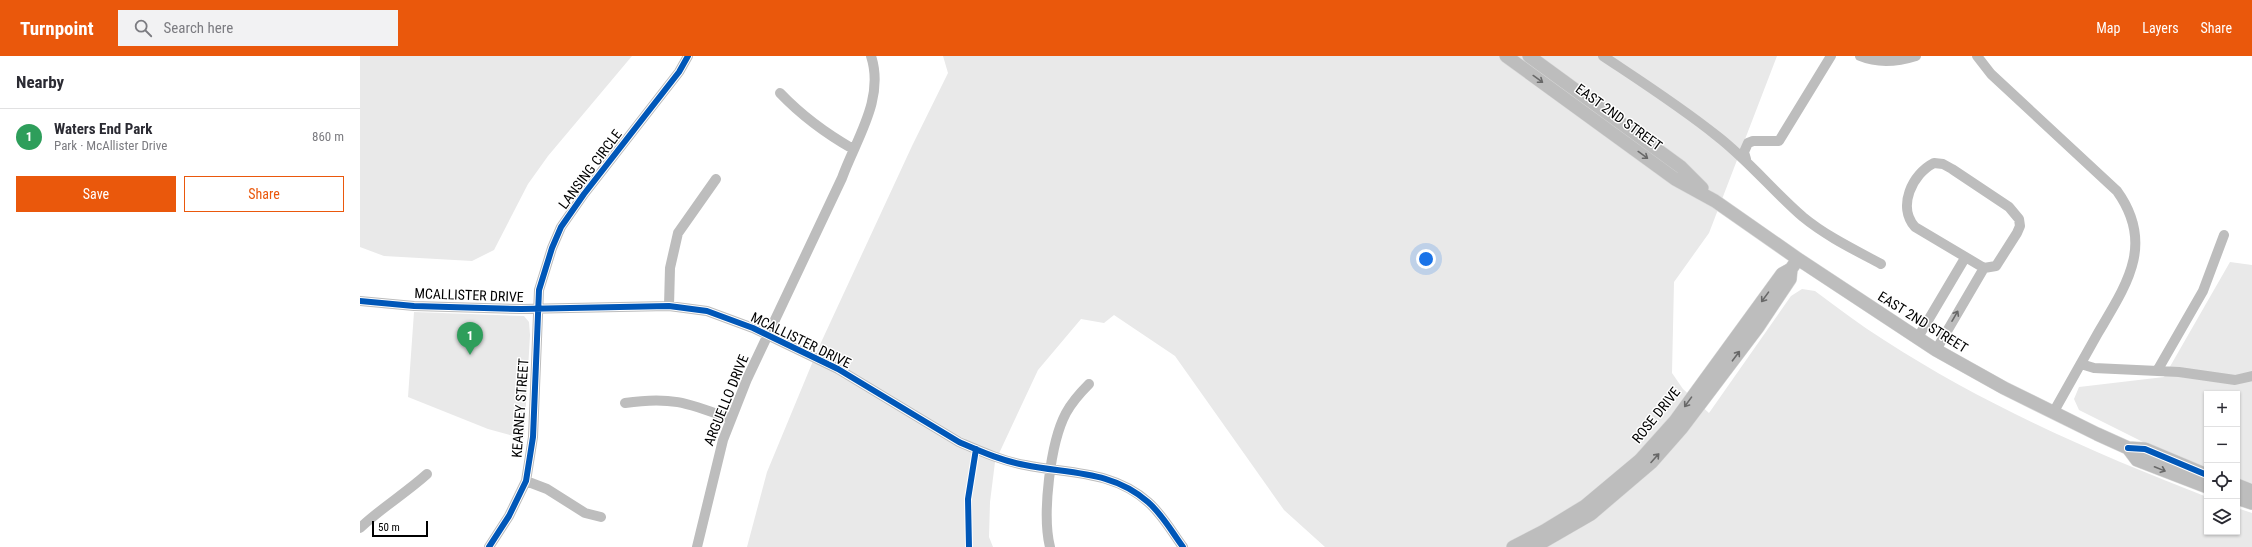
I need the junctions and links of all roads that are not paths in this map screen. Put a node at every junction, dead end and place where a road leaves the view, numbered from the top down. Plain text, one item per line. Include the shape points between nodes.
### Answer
1 (688, 56) edge
2 (871, 56) edge
3 (1506, 56) edge
4 (1529, 56) edge
5 (1603, 56) edge
6 (1831, 56) edge
7 (1860, 56) edge
8 (1916, 56) edge
9 (1977, 56) edge
10 (780, 93) dead end
11 (853, 148) junction
12 (1746, 160) junction
13 (716, 180) dead end
14 (1715, 201) junction
15 (2224, 235) dead end
16 (1966, 258) junction
17 (1794, 264) junction
18 (1880, 264) dead end
19 (1984, 268) junction
20 (360, 301) edge
21 (669, 306) junction
22 (538, 309) junction
23 (768, 335) junction
24 (1917, 338) junction
25 (1936, 350) junction
26 (2081, 364) junction
27 (2157, 371) junction
28 (2252, 376) edge
29 (1089, 384) dead end
30 (625, 403) dead end
31 (2053, 413) junction
32 (731, 419) junction
33 (2128, 448) junction
34 (1052, 469) junction
35 (427, 474) dead end
36 (2204, 474) edge
37 (526, 481) junction
38 (2204, 486) edge
39 (2240, 487) edge
40 (2252, 491) edge
41 (2240, 499) edge
42 (2252, 503) edge
43 (601, 517) dead end
44 (360, 528) edge
45 (489, 547) edge
46 (697, 547) edge
47 (1050, 547) edge
48 (1183, 547) edge
49 (1513, 547) edge
50 (1534, 547) edge

1 - 22 street, LANSING CIRCLE via 679,72 561,227 545,268
2 - 11 street via 875,69 874,96 869,116
3 -> 14 main road, EAST 2ND STREET via 1676,179
4 - 14 main road, EAST 2ND STREET via 1681,168
5 - 12 street via 1682,109
6 - 12 street via 1779,141 1748,143 1744,152
7 - 8 street via 1888,62
9 - 26 street via 1991,74 2117,191 2127,204 2132,218 2136,248 2129,278
10 - 11 street via 798,112 824,132
11 - 23 street via 842,178
12 - 18 street via 1774,191 1805,218
13 - 21 street via 678,233 670,268
14 - 17 main road, EAST 2ND STREET
15 - 27 street via 2203,291
16 - 19 street
16 - 19 street via 1915,227 1908,219 1907,200 1910,190 1926,167 1934,163 1952,169 2009,207 2019,219 2017,233 2000,262 1991,268
16 - 24 street
17 - 24 main road, EAST 2ND STREET
17 -> 49 main road, ROSE DRIVE via 1782,274 1675,421 1640,460 1585,506
50 -> 17 main road, ROSE DRIVE via 1591,514 1652,462 1681,429 1758,327 1790,279
25 -> 19 street
20 - 22 street, MCALLISTER DRIVE via 414,306
21 - 22 street, MCALLISTER DRIVE
21 - 23 street, MCALLISTER DRIVE via 707,311
22 - 37 street, KEARNEY STREET via 533,437
23 - 32 street, ARGUELLO DRIVE
23 - 34 street, MCALLISTER DRIVE via 838,369 959,442 1005,460
24 - 25 main road, EAST 2ND STREET
25 - 31 main road, EAST 2ND STREET
26 - 27 street via 2094,368
26 - 31 street
27 - 28 street via 2235,380
29 - 34 street via 1075,398 1066,414 1056,440
30 - 32 street via 650,399 678,401
31 - 33 main road, EAST 2ND STREET
32 - 46 street, ARGUELLO DRIVE via 723,440
33 - 36 main road, EAST 2ND STREET via 2145,449
33 -> 38 main road, EAST 2ND STREET via 2137,460
34 - 47 street via 1046,513 1046,532
34 - 48 street, MCALLISTER DRIVE via 1099,475 1139,494 1159,513
35 - 44 street via 379,510
37 - 43 street via 547,489 585,513
37 - 45 street, KEARNEY STREET via 509,516
39 - 40 main road
41 - 42 main road

